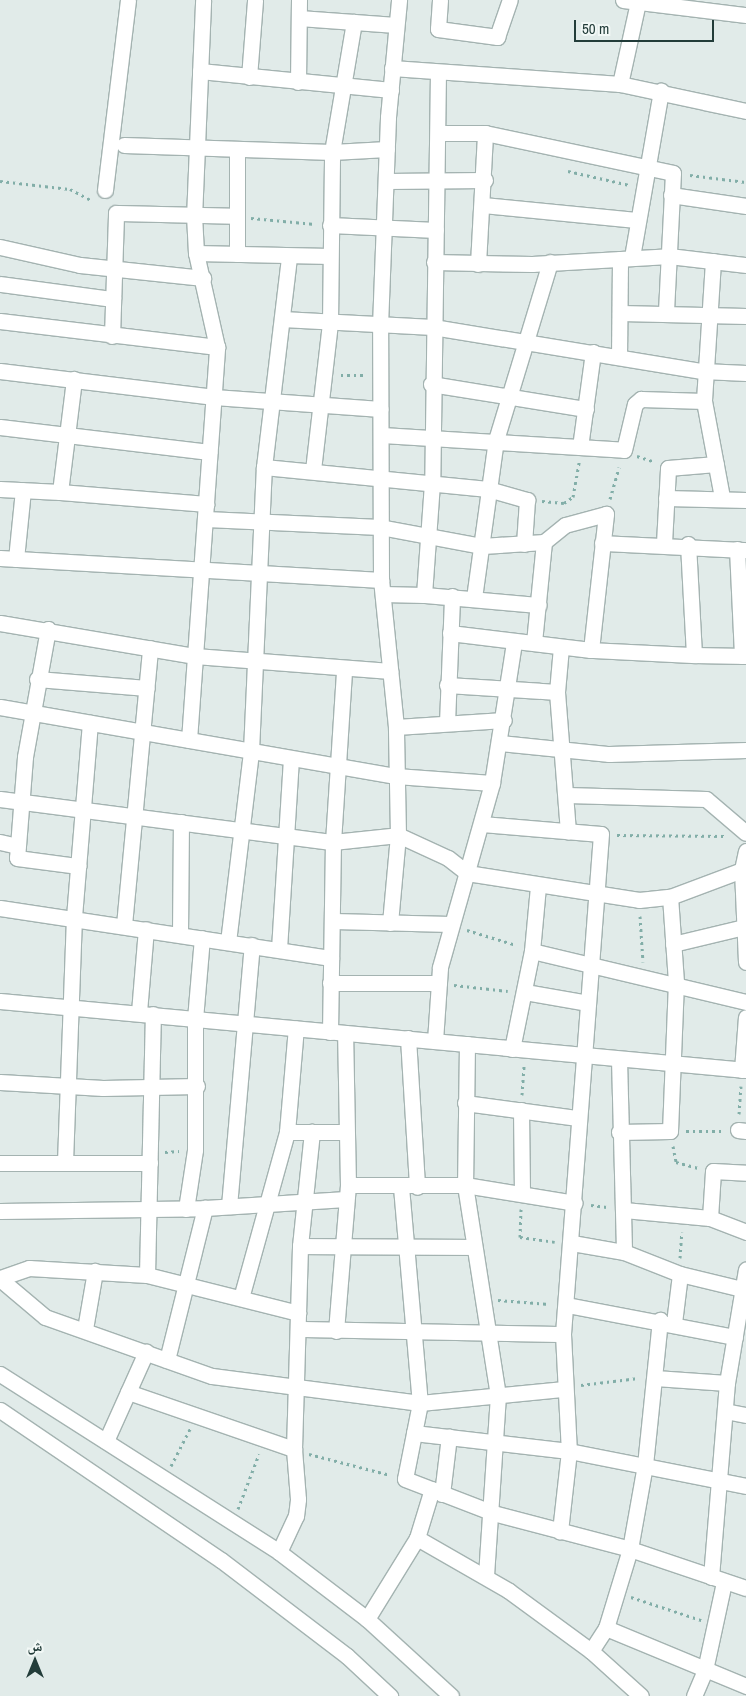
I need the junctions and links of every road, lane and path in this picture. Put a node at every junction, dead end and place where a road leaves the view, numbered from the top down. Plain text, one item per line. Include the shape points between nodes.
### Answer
1 (128, 0) edge
2 (202, 0) edge
3 (255, 0) edge
4 (299, 0) edge
5 (400, 0) edge
6 (440, 0) edge
7 (510, 0) edge
8 (630, 1) edge
9 (710, 5) edge
10 (746, 15) edge
11 (299, 18) junction
12 (354, 22) junction
13 (396, 25) junction
14 (392, 68) junction
15 (200, 71) junction
16 (438, 72) junction
17 (249, 76) junction
18 (298, 82) junction
19 (620, 84) junction
20 (342, 86) junction
21 (391, 90) junction
22 (661, 91) junction
23 (746, 111) edge
24 (439, 133) junction
25 (485, 133) junction
26 (124, 145) dead end
27 (195, 149) junction
28 (388, 149) junction
29 (237, 150) junction
30 (332, 152) junction
31 (646, 168) junction
32 (568, 172) dead end
33 (673, 173) junction
34 (438, 180) junction
35 (485, 180) junction
36 (0, 181) edge
37 (387, 181) junction
38 (746, 182) edge
39 (642, 189) junction
40 (106, 190) dead end
41 (671, 195) junction
42 (483, 205) junction
43 (746, 206) edge
44 (116, 213) junction
45 (236, 216) junction
46 (194, 218) junction
47 (636, 220) junction
48 (330, 226) junction
49 (384, 228) junction
50 (436, 230) junction
51 (0, 246) edge
52 (196, 253) junction
53 (237, 254) junction
54 (289, 256) junction
55 (330, 256) junction
56 (669, 256) junction
57 (626, 258) junction
58 (713, 260) junction
59 (434, 262) junction
60 (550, 262) junction
61 (478, 264) junction
62 (746, 265) edge
63 (112, 269) junction
64 (203, 278) junction
65 (0, 284) edge
66 (113, 299) junction
67 (621, 313) junction
68 (666, 313) junction
69 (708, 313) junction
70 (746, 316) edge
71 (282, 318) junction
72 (0, 321) edge
73 (330, 323) junction
74 (380, 326) junction
75 (433, 327) junction
76 (112, 336) junction
77 (528, 341) junction
78 (218, 347) junction
79 (593, 352) junction
80 (619, 357) junction
81 (0, 371) edge
82 (703, 371) junction
83 (746, 373) edge
84 (322, 374) junction
85 (380, 376) junction
86 (74, 379) junction
87 (431, 384) junction
88 (214, 397) junction
89 (507, 400) junction
90 (272, 401) junction
91 (704, 401) junction
92 (320, 407) junction
93 (381, 408) junction
94 (586, 410) junction
95 (0, 427) edge
96 (66, 435) junction
97 (382, 435) junction
98 (433, 437) junction
99 (496, 440) junction
100 (580, 447) junction
101 (624, 450) junction
102 (210, 452) junction
103 (716, 464) junction
104 (264, 467) junction
105 (668, 468) junction
106 (313, 470) junction
107 (383, 479) junction
108 (432, 483) junction
109 (0, 489) edge
110 (488, 489) junction
111 (23, 490) junction
112 (60, 492) junction
113 (722, 497) junction
114 (666, 498) junction
115 (527, 500) junction
116 (746, 500) edge
117 (207, 504) junction
118 (606, 514) junction
119 (206, 519) junction
120 (261, 523) junction
121 (380, 527) junction
122 (427, 534) junction
123 (544, 542) junction
124 (602, 543) junction
125 (664, 543) junction
126 (524, 544) junction
127 (688, 544) junction
128 (482, 546) junction
129 (742, 549) edge
130 (0, 558) edge
131 (16, 559) junction
132 (202, 569) junction
133 (259, 573) junction
134 (382, 587) junction
135 (424, 595) junction
136 (452, 596) junction
137 (474, 598) junction
138 (539, 605) junction
139 (0, 623) edge
140 (48, 629) junction
141 (450, 633) junction
142 (514, 642) junction
143 (534, 643) junction
144 (561, 647) junction
145 (150, 648) junction
146 (591, 650) junction
147 (694, 655) junction
148 (195, 656) junction
149 (744, 656) edge
150 (254, 662) junction
151 (344, 670) junction
152 (390, 671) junction
153 (36, 679) junction
154 (447, 685) junction
155 (147, 688) junction
156 (506, 690) junction
157 (557, 692) junction
158 (0, 707) edge
159 (32, 713) junction
160 (504, 720) junction
161 (90, 723) junction
162 (447, 723) junction
163 (396, 727) junction
164 (145, 733) junction
165 (189, 740) junction
166 (500, 743) junction
167 (563, 750) junction
168 (746, 750) edge
169 (251, 751) junction
170 (291, 758) junction
171 (340, 766) junction
172 (396, 776) junction
173 (492, 783) junction
174 (567, 795) junction
175 (0, 799) edge
176 (24, 802) junction
177 (82, 810) junction
178 (133, 816) junction
179 (181, 822) junction
180 (482, 824) junction
181 (240, 830) junction
182 (568, 832) junction
183 (746, 833) edge
184 (600, 834) junction
185 (398, 835) junction
186 (285, 836) junction
187 (728, 836) dead end
188 (0, 842) edge
189 (333, 842) junction
190 (18, 846) junction
191 (746, 851) edge
192 (78, 866) junction
193 (742, 870) junction
194 (467, 873) junction
195 (538, 886) junction
196 (594, 891) junction
197 (670, 898) junction
198 (639, 900) junction
199 (744, 905) edge
200 (0, 908) edge
201 (74, 917) junction
202 (334, 921) junction
203 (390, 923) junction
204 (450, 924) junction
205 (124, 925) junction
206 (744, 927) junction
207 (146, 929) junction
208 (180, 934) junction
209 (202, 938) junction
210 (228, 942) junction
211 (673, 944) junction
212 (252, 945) junction
213 (279, 949) junction
214 (532, 950) junction
215 (331, 958) junction
216 (746, 962) edge
217 (590, 965) junction
218 (644, 975) junction
219 (676, 982) junction
220 (330, 983) junction
221 (439, 983) junction
222 (525, 992) junction
223 (0, 1001) edge
224 (746, 1002) edge
225 (588, 1003) junction
226 (72, 1009) junction
227 (146, 1013) junction
228 (746, 1017) edge
229 (195, 1019) junction
230 (245, 1024) junction
231 (296, 1028) junction
232 (337, 1032) junction
233 (408, 1038) junction
234 (435, 1041) junction
235 (467, 1044) junction
236 (518, 1050) junction
237 (583, 1055) junction
238 (619, 1060) junction
239 (669, 1064) junction
240 (744, 1070) edge
241 (0, 1082) edge
242 (70, 1086) junction
243 (151, 1086) junction
244 (197, 1086) junction
245 (465, 1103) junction
246 (521, 1110) junction
247 (578, 1118) junction
248 (670, 1131) junction
249 (742, 1131) edge
250 (287, 1132) junction
251 (312, 1132) junction
252 (344, 1132) junction
253 (619, 1132) junction
254 (195, 1150) junction
255 (150, 1158) junction
256 (65, 1162) junction
257 (0, 1163) edge
258 (712, 1172) junction
259 (746, 1173) edge
260 (465, 1185) junction
261 (401, 1187) junction
262 (417, 1187) junction
263 (347, 1192) junction
264 (522, 1193) junction
265 (304, 1200) junction
266 (575, 1203) junction
267 (266, 1205) junction
268 (229, 1206) junction
269 (206, 1208) junction
270 (186, 1209) junction
271 (148, 1210) junction
272 (624, 1210) junction
273 (0, 1211) edge
274 (682, 1217) junction
275 (710, 1218) junction
276 (746, 1232) edge
277 (572, 1243) junction
278 (300, 1246) junction
279 (340, 1246) junction
280 (472, 1248) junction
281 (407, 1249) junction
282 (624, 1252) junction
283 (746, 1270) edge
284 (95, 1271) junction
285 (680, 1274) junction
286 (148, 1275) junction
287 (0, 1279) edge
288 (187, 1285) junction
289 (744, 1290) edge
290 (241, 1298) junction
291 (483, 1299) junction
292 (567, 1306) junction
293 (298, 1313) junction
294 (667, 1321) junction
295 (85, 1329) junction
296 (298, 1329) junction
297 (336, 1331) junction
298 (412, 1331) junction
299 (490, 1332) junction
300 (563, 1334) junction
301 (735, 1336) junction
302 (146, 1352) junction
303 (167, 1360) junction
304 (0, 1374) edge
305 (655, 1378) junction
306 (727, 1383) junction
307 (297, 1389) junction
308 (564, 1389) junction
309 (128, 1392) junction
310 (498, 1395) junction
311 (420, 1403) junction
312 (0, 1410) edge
313 (725, 1411) junction
314 (746, 1415) edge
315 (198, 1416) junction
316 (414, 1433) junction
317 (449, 1436) junction
318 (106, 1441) junction
319 (264, 1441) junction
320 (496, 1442) junction
321 (294, 1449) junction
322 (569, 1451) junction
323 (645, 1465) junction
324 (405, 1479) junction
325 (164, 1480) junction
326 (718, 1481) junction
327 (746, 1486) edge
328 (437, 1491) junction
329 (492, 1513) junction
330 (232, 1523) junction
331 (560, 1531) junction
332 (417, 1538) junction
333 (630, 1549) junction
334 (280, 1552) junction
335 (486, 1577) junction
336 (718, 1579) junction
337 (746, 1588) edge
338 (618, 1593) junction
339 (367, 1619) junction
340 (715, 1624) junction
341 (606, 1628) junction
342 (591, 1650) junction
343 (704, 1670) junction
344 (746, 1686) edge
345 (390, 1696) edge
346 (451, 1696) edge
347 (641, 1696) edge
348 (694, 1696) edge

1 - 40 street
2 - 15 street
3 - 17 street
4 - 11 street
5 - 13 street
6 - 7 street via 438,29 497,36
8 - 9 street
8 - 19 street
9 - 10 street
11 - 12 street
11 - 18 street
12 - 13 street
12 - 20 street
13 - 14 street
14 - 16 street
14 - 21 street
15 - 17 street
15 - 27 street
16 - 19 street
16 - 24 street
17 - 18 street
18 - 20 street
19 - 22 street
20 - 21 street
20 - 30 street
21 - 28 street
22 - 23 street
22 - 31 street
24 - 25 street
24 - 34 street
25 - 31 street
25 - 35 street
26 - 27 street
27 - 29 street
27 - 46 street
28 - 30 street
28 - 37 street
29 - 30 street
29 - 45 street
30 - 48 street
31 - 33 street
31 - 39 street
32 - 39 path
33 - 38 path
33 - 41 street
34 - 35 street
34 - 37 street
34 - 50 street
35 - 42 street
36 - 44 path via 70,189
37 - 49 street
39 - 47 street
41 - 43 street
41 - 56 street
42 - 47 street
42 - 61 street
44 - 46 street
44 - 63 street
45 - 46 street
45 - 48 path
45 - 53 street
46 - 52 street
47 - 57 street
48 - 49 street
48 - 55 street
49 - 50 street
49 - 74 street
50 - 59 street
51 - 63 street
52 - 53 street
52 - 64 street
53 - 54 street
54 - 55 street
54 - 71 street
55 - 73 street
56 - 57 street
56 - 58 street
56 - 68 street
57 - 60 street
57 - 67 street
58 - 62 street
58 - 69 street
59 - 61 street
59 - 75 street
60 - 61 street
60 - 77 street
63 - 64 street
63 - 66 street
64 - 78 street
65 - 66 street
66 - 76 street
67 - 68 street
67 - 80 street
68 - 69 street
69 - 70 street
69 - 82 street
71 - 73 street
71 - 90 street
72 - 76 street
73 - 74 street
73 - 84 street
74 - 75 street
74 - 85 street
75 - 77 street
75 - 87 street
76 - 78 street
77 - 79 street
77 - 89 street
78 - 88 street
79 - 80 street
79 - 94 street
80 - 82 street
81 - 86 street
82 - 83 street
82 - 91 street
84 - 85 path
84 - 92 street
85 - 93 street
86 - 88 street
86 - 96 street
87 - 89 street
87 - 98 street
88 - 90 street
88 - 102 street
89 - 94 street
89 - 99 street
90 - 92 street
90 - 104 street
91 - 101 street via 641,399 635,404
91 - 103 street
92 - 93 street
92 - 106 street
93 - 97 street
94 - 100 street
95 - 96 street
96 - 102 street
96 - 112 street
97 - 98 street
97 - 107 street
98 - 99 street
98 - 108 street
99 - 100 street
99 - 110 street
100 - 101 street
100 - 115 path via 573,497 564,502
101 - 105 path
101 - 118 path
102 - 117 street
103 - 105 street
103 - 113 street
104 - 106 street
104 - 120 street
105 - 114 street
106 - 107 street
107 - 108 street
107 - 121 street
108 - 110 street
108 - 122 street
109 - 111 street
110 - 115 street
110 - 128 street
111 - 112 street
111 - 131 street
112 - 117 street
113 - 114 street
113 - 116 street
114 - 125 street
115 - 126 street
117 - 119 street
118 - 123 street via 565,524
118 - 124 street
119 - 120 street
119 - 132 street
120 - 121 street
120 - 133 street
121 - 122 street
121 - 134 street
122 - 128 street
122 - 135 street
123 - 126 street
123 - 138 street
124 - 125 street
124 - 146 street
125 - 127 street
126 - 128 street
127 - 129 street
127 - 147 street
128 - 137 street
129 - 149 street
130 - 131 street
131 - 132 street
132 - 133 street
132 - 148 street
133 - 134 street
133 - 150 street
134 - 135 street
134 - 152 street
135 - 136 street
136 - 137 street
136 - 141 street
137 - 138 street
138 - 143 street
139 - 140 street
140 - 145 street
140 - 153 street
141 - 142 street
141 - 154 street
142 - 143 street
142 - 156 street
143 - 144 street
144 - 146 street
144 - 157 street
145 - 148 street
145 - 155 street
146 - 147 street
147 - 149 street
148 - 150 street
148 - 165 street
150 - 151 street
150 - 169 street
151 - 152 street
151 - 171 street
152 - 163 street
153 - 155 street
153 - 159 street
154 - 156 street
154 - 162 street
155 - 164 street
156 - 157 street
156 - 160 street
157 - 167 street
158 - 159 street
159 - 161 street
159 - 176 street
160 - 162 street
160 - 166 street
161 - 164 street
161 - 177 street
162 - 163 street
163 - 172 street
164 - 165 street
164 - 178 street
165 - 169 street
166 - 167 street
166 - 173 street
167 - 168 street via 609,754
167 - 174 street
169 - 170 street
169 - 181 street
170 - 171 street
170 - 186 street
171 - 172 street
171 - 189 street
172 - 173 street
172 - 185 street
173 - 180 street
174 - 182 street
174 - 183 street via 706,798
175 - 176 street
176 - 177 street
176 - 190 street
177 - 178 street
177 - 192 street
178 - 179 street
178 - 205 street
179 - 181 street
179 - 208 street
180 - 182 street
180 - 194 street
181 - 186 street
181 - 210 street
182 - 184 street
184 - 187 path
184 - 196 street
185 - 189 street
185 - 194 street via 448,858
185 - 203 street
186 - 189 street
186 - 213 street
188 - 190 street
189 - 202 street
190 - 192 street via 18,861
191 - 193 street
192 - 201 street
193 - 197 street
193 - 199 street
194 - 195 street
194 - 204 street
195 - 196 street
195 - 214 street
196 - 198 street
196 - 217 street
197 - 198 street
197 - 211 street
198 - 218 path
199 - 206 street
200 - 201 street
201 - 205 street
201 - 226 street
202 - 203 street
202 - 215 street
203 - 204 street
204 - 214 path
204 - 221 street
205 - 207 street
206 - 211 street
206 - 216 street
207 - 208 street
207 - 227 street
208 - 209 street
209 - 210 street
209 - 229 street
210 - 212 street
211 - 219 street
212 - 213 street
212 - 230 street
213 - 215 street
214 - 217 street
214 - 222 street
215 - 220 street
217 - 218 street
217 - 225 street
218 - 219 street
219 - 224 street
219 - 239 street
220 - 221 street
220 - 232 street
221 - 222 path
221 - 234 street
222 - 225 street
222 - 236 street
223 - 226 street
225 - 237 street
226 - 227 street
226 - 242 street
227 - 229 street
227 - 243 street
228 - 240 street
229 - 230 street
229 - 244 street
230 - 231 street
230 - 268 street
231 - 232 street
231 - 250 street
232 - 233 street
232 - 252 street
233 - 234 street
233 - 262 street
234 - 235 street
235 - 236 street
235 - 245 street
236 - 237 street
236 - 246 path
237 - 238 street
237 - 247 street
238 - 239 street
238 - 253 street
239 - 240 street
239 - 248 street
240 - 249 path
241 - 242 street
242 - 243 street
242 - 256 street
243 - 244 street
243 - 255 street
244 - 254 street
245 - 246 street
245 - 260 street
246 - 247 street
246 - 264 street
247 - 266 street
248 - 249 path
248 - 253 street
248 - 258 path via 676,1162
250 - 251 street
250 - 267 street
251 - 252 street
251 - 265 street
252 - 263 street
253 - 272 street
254 - 255 path
254 - 270 street
255 - 256 street
255 - 271 street
256 - 257 street
258 - 259 street
258 - 275 street
260 - 262 street
260 - 264 street
260 - 280 street
261 - 262 street
261 - 263 street
261 - 281 street
263 - 265 street
263 - 279 street
264 - 266 street
264 - 277 path via 520,1237
265 - 267 street
265 - 278 street
266 - 272 path
266 - 277 street
267 - 268 street
267 - 290 street
268 - 269 street
269 - 270 street
269 - 288 street
270 - 271 street
271 - 273 street
271 - 286 street
272 - 274 street
272 - 282 street
274 - 275 street
274 - 285 path
275 - 276 street
277 - 282 street
277 - 292 street
278 - 279 street
278 - 293 street
279 - 281 street
279 - 297 street
280 - 281 street
280 - 291 street
281 - 298 street
282 - 285 street
283 - 289 street
284 - 286 street
284 - 287 street via 21,1268
284 - 295 street
285 - 289 street
285 - 294 street
286 - 288 street
287 - 295 street via 32,1310
288 - 290 street
288 - 303 street
289 - 301 street
290 - 293 street
291 - 292 path
291 - 299 street
292 - 294 street
292 - 300 street
293 - 296 street
294 - 301 street
294 - 305 street
295 - 302 street
296 - 297 street
296 - 307 street
297 - 298 street
298 - 299 street
298 - 311 street
299 - 300 street
299 - 310 street
300 - 308 street
301 - 306 street
302 - 303 street
302 - 309 street
303 - 307 street via 212,1376
304 - 318 street
305 - 306 street
305 - 308 path via 608,1378
305 - 323 street
306 - 313 street
307 - 311 street
307 - 321 street
308 - 310 street
308 - 322 street
309 - 315 street
309 - 318 street
310 - 311 street
310 - 320 street
311 - 316 street
312 - 345 street via 221,1560 347,1656
313 - 314 street
313 - 326 street
315 - 319 street
315 - 325 path
316 - 317 street
316 - 324 street
317 - 320 street
317 - 328 street
318 - 325 street
319 - 321 street
319 - 330 path
320 - 322 street
320 - 329 street
321 - 324 path
321 - 334 street via 296,1516
322 - 323 street
322 - 331 street
323 - 326 street
323 - 333 street
324 - 328 street
325 - 330 street
326 - 327 street
326 - 336 street
328 - 329 street
328 - 332 street
329 - 331 street
329 - 335 street
330 - 334 street
331 - 333 street
332 - 335 street
332 - 339 street
333 - 336 street
333 - 338 street
334 - 339 street
335 - 342 street
336 - 337 street
336 - 340 street
338 - 340 path
338 - 341 street
339 - 346 street
340 - 343 street
341 - 342 street
341 - 343 street
342 - 347 street
343 - 344 street
343 - 348 street

